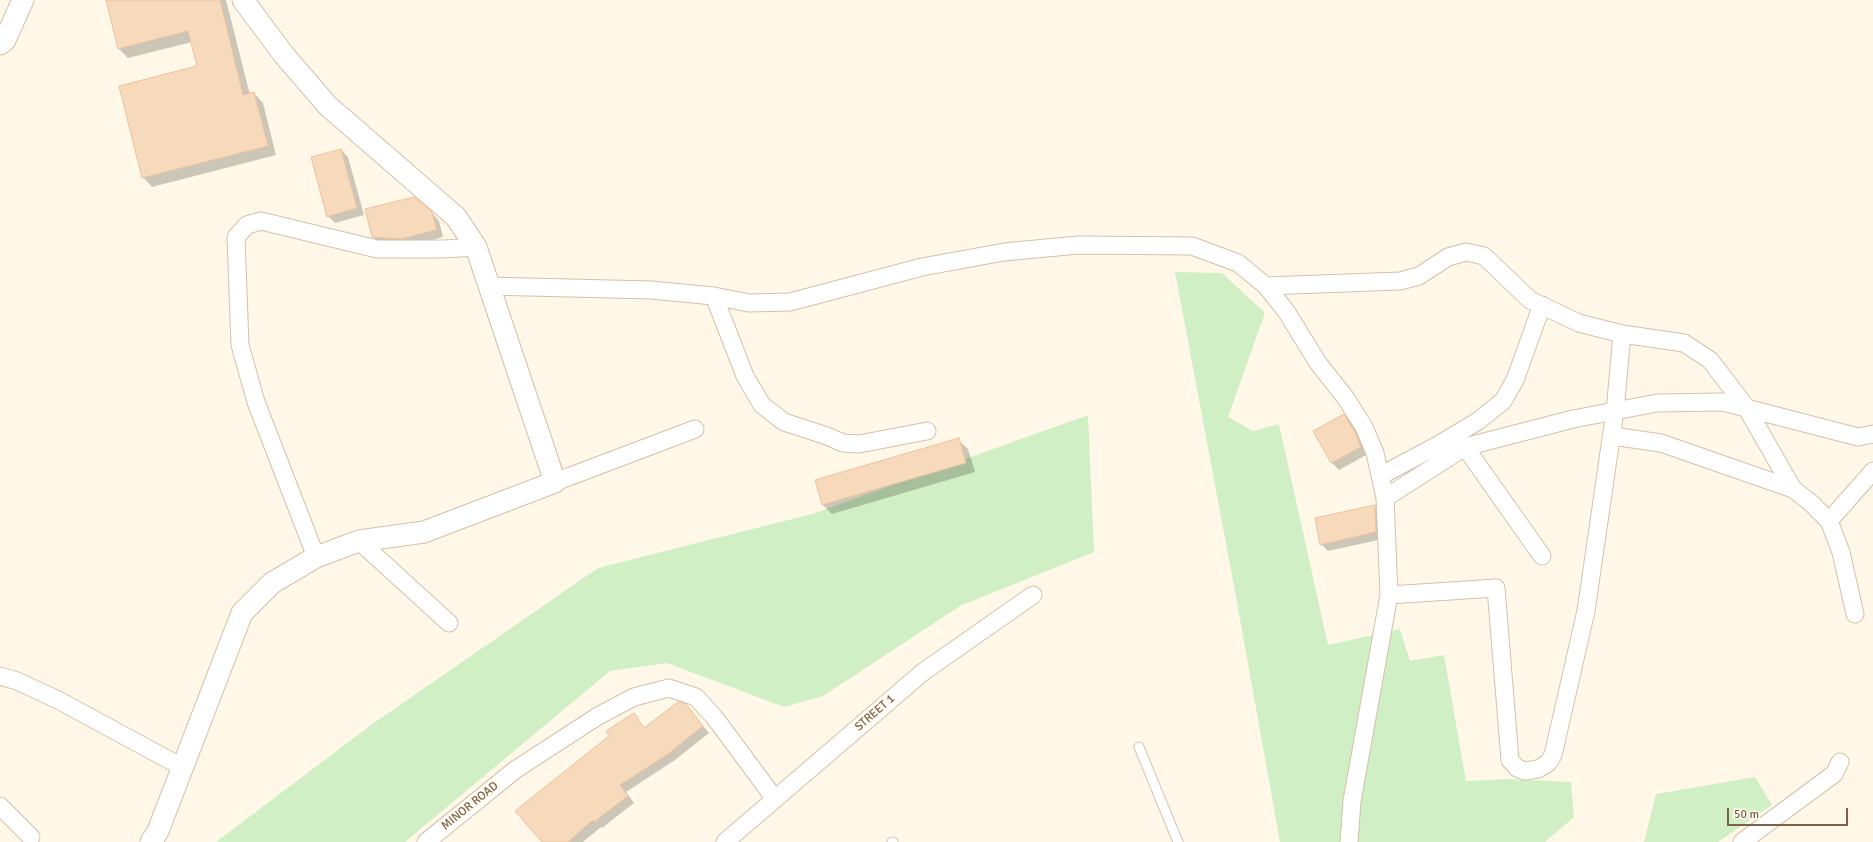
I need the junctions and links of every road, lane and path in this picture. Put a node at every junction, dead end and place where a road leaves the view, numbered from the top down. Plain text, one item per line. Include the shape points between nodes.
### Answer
1 (23, 0) edge
2 (243, 0) edge
3 (0, 44) edge
4 (476, 247) junction
5 (488, 286) junction
6 (1266, 286) junction
7 (714, 296) junction
8 (1542, 305) junction
9 (1622, 334) junction
10 (1746, 408) junction
11 (1615, 411) junction
12 (695, 429) dead end
13 (927, 431) dead end
14 (1873, 434) edge
15 (1612, 436) junction
16 (1465, 447) junction
17 (1873, 471) edge
18 (1380, 476) junction
19 (555, 482) junction
20 (1793, 489) junction
21 (1385, 498) junction
22 (1829, 521) junction
23 (359, 541) junction
24 (1542, 556) dead end
25 (316, 557) junction
26 (1033, 595) dead end
27 (1389, 595) junction
28 (1856, 614) dead end
29 (449, 623) dead end
30 (0, 676) edge
31 (1139, 747) dead end
32 (1840, 762) dead end
33 (182, 767) junction
34 (775, 799) junction
35 (0, 806) edge
36 (31, 837) dead end
37 (152, 842) edge
38 (426, 842) edge
39 (725, 842) edge
40 (1178, 842) edge
41 (1349, 842) edge
42 (1742, 842) edge

1 - 3 street via 5,40
2 - 4 street via 284,55 328,106 456,217
4 - 5 street
4 - 25 street via 377,249 261,221 248,225 236,237 240,345 256,402
5 - 7 street via 651,290
5 - 19 street
6 - 7 street via 1238,263 1192,246 1078,245 1004,252 922,267 790,302 749,303
6 - 8 street via 1400,280 1419,276 1448,257 1466,252 1484,256 1530,300
6 - 18 street via 1286,311 1318,363 1345,397 1364,427 1375,453
7 - 13 street via 745,376 762,405 784,422 843,443 859,444
8 - 9 street via 1579,323
8 - 18 street via 1515,380 1503,401 1444,441
9 - 10 street via 1684,344 1710,360
9 - 11 street
10 - 11 street via 1723,402 1657,403
10 - 14 street via 1858,437
10 - 20 street
11 - 15 street
11 - 16 street via 1573,419
12 - 19 street
15 - 20 street via 1661,443
15 - 27 street via 1586,611 1553,755 1548,763 1538,769 1525,771 1517,768 1510,760 1496,588
16 - 21 street
16 - 24 street
17 - 22 street
18 - 21 street
19 - 23 street via 424,532
20 - 22 street via 1812,503
21 - 27 street
22 - 28 street via 1841,552
23 - 25 street
23 - 29 street
25 - 33 street via 272,583 242,613
26 - 34 street, STREET 1 via 923,672
27 - 41 street via 1352,801
30 - 33 street via 58,700
31 - 40 lane
32 - 42 street via 1834,774
33 - 37 street
34 - 38 street, MINOR ROAD via 715,718 696,697 669,688 634,697 598,716 515,770
34 - 39 street, STREET 1
35 - 36 street

